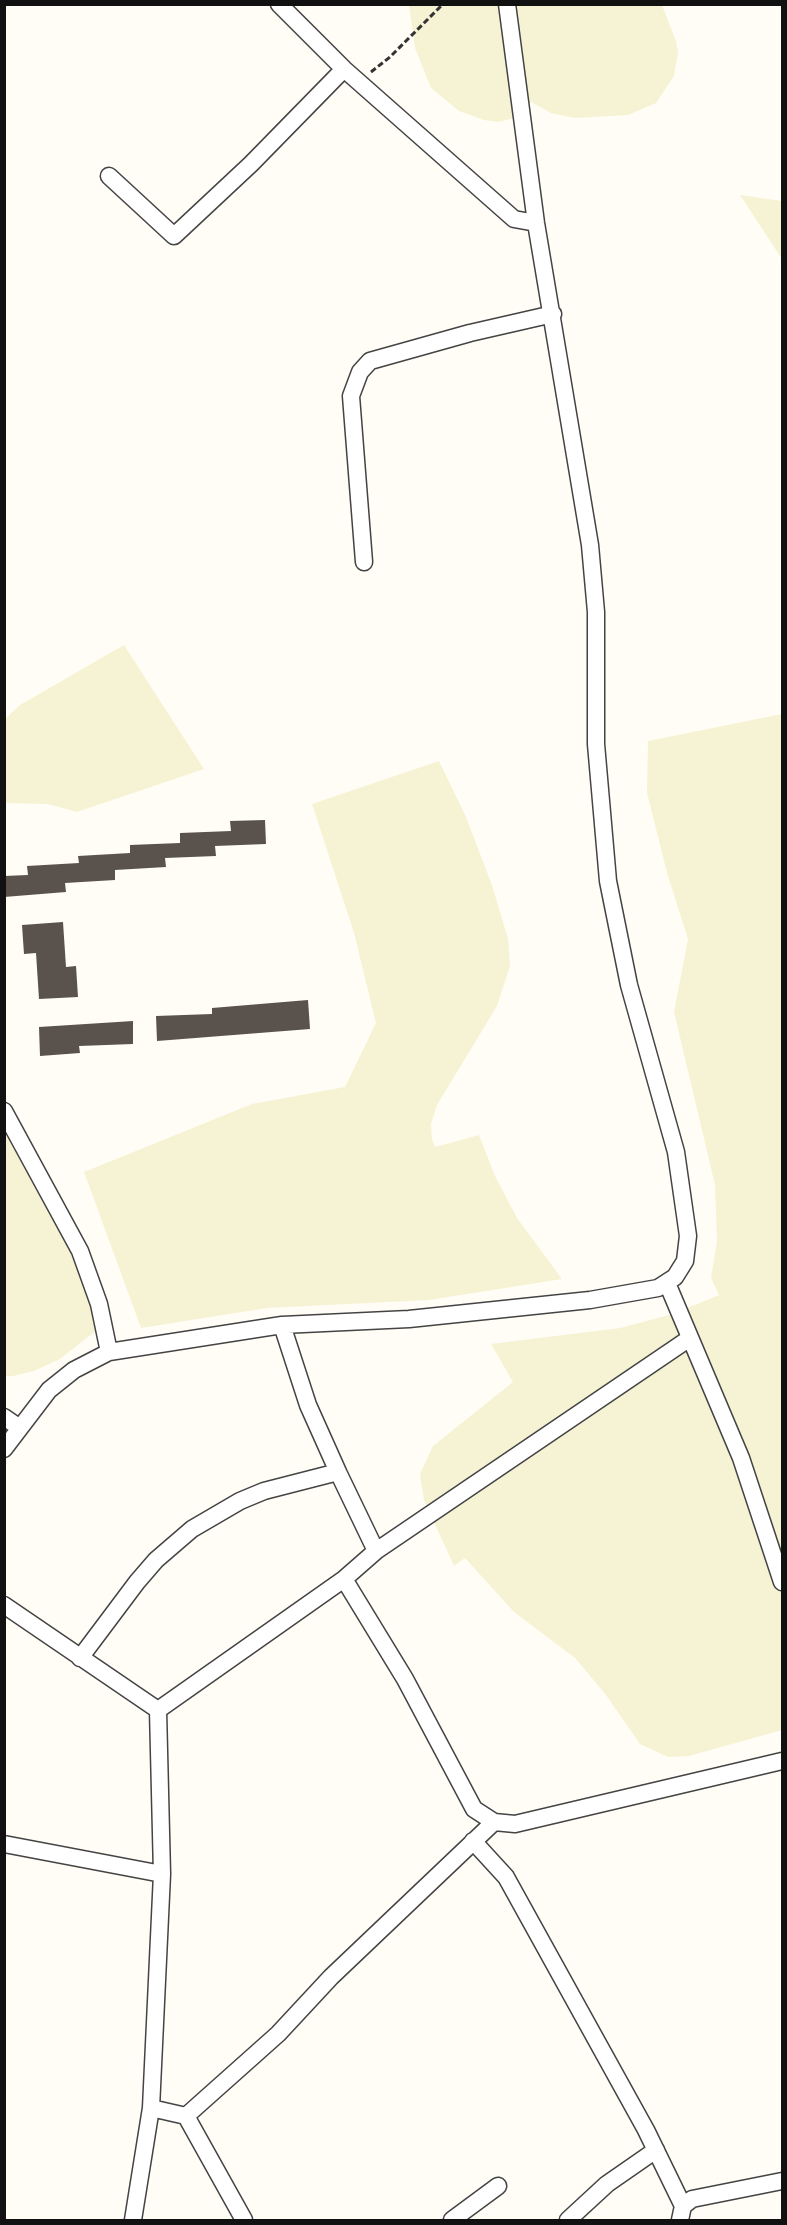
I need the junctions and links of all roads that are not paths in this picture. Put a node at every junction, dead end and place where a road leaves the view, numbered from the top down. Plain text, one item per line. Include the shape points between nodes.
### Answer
1 (279, 4) edge
2 (507, 4) edge
3 (350, 75) junction
4 (109, 176) dead end
5 (536, 223) junction
6 (553, 314) junction
7 (364, 562) dead end
8 (4, 1111) edge
9 (667, 1283) junction
10 (282, 1325) junction
11 (690, 1338) junction
12 (109, 1352) junction
13 (4, 1417) edge
14 (20, 1428) junction
15 (4, 1449) edge
16 (338, 1472) junction
17 (376, 1551) junction
18 (344, 1579) junction
19 (783, 1582) edge
20 (4, 1605) edge
21 (80, 1658) junction
22 (158, 1710) junction
23 (783, 1761) edge
24 (494, 1822) junction
25 (473, 1841) junction
26 (4, 1844) edge
27 (162, 1874) junction
28 (151, 2108) junction
29 (186, 2116) junction
30 (656, 2150) junction
31 (783, 2181) edge
32 (498, 2186) dead end
33 (681, 2213) edge
34 (133, 2220) edge
35 (244, 2220) edge
36 (452, 2220) edge
37 (568, 2220) edge

1 - 3 street
2 - 5 street
3 - 4 street via 174,236
3 - 5 street via 514,219
5 - 6 street
6 - 7 street via 370,361 360,372 351,405
6 - 9 street via 590,545 596,612 597,754 608,880 629,985 676,1152 685,1211 687,1253 681,1269
8 - 12 street via 80,1251 99,1304
9 - 10 street via 624,1295 530,1308
9 - 11 street
10 - 12 street
10 - 16 street via 308,1404
11 - 17 street
11 - 19 street via 741,1458
12 - 14 street via 61,1379
13 - 14 street
14 - 15 street
16 - 17 street
16 - 21 street via 264,1491 192,1529 156,1560
17 - 18 street
18 - 22 street
18 - 24 street via 405,1679 474,1809
20 - 21 street
21 - 22 street
22 - 27 street
23 - 24 street via 515,1824
24 - 25 street
25 - 29 street via 331,1977 278,2034
25 - 30 street via 506,1877
26 - 27 street
27 - 28 street
28 - 29 street
28 - 34 street
29 - 35 street
30 - 33 street
30 - 37 street via 607,2184
31 - 33 street via 692,2199
32 - 36 street

